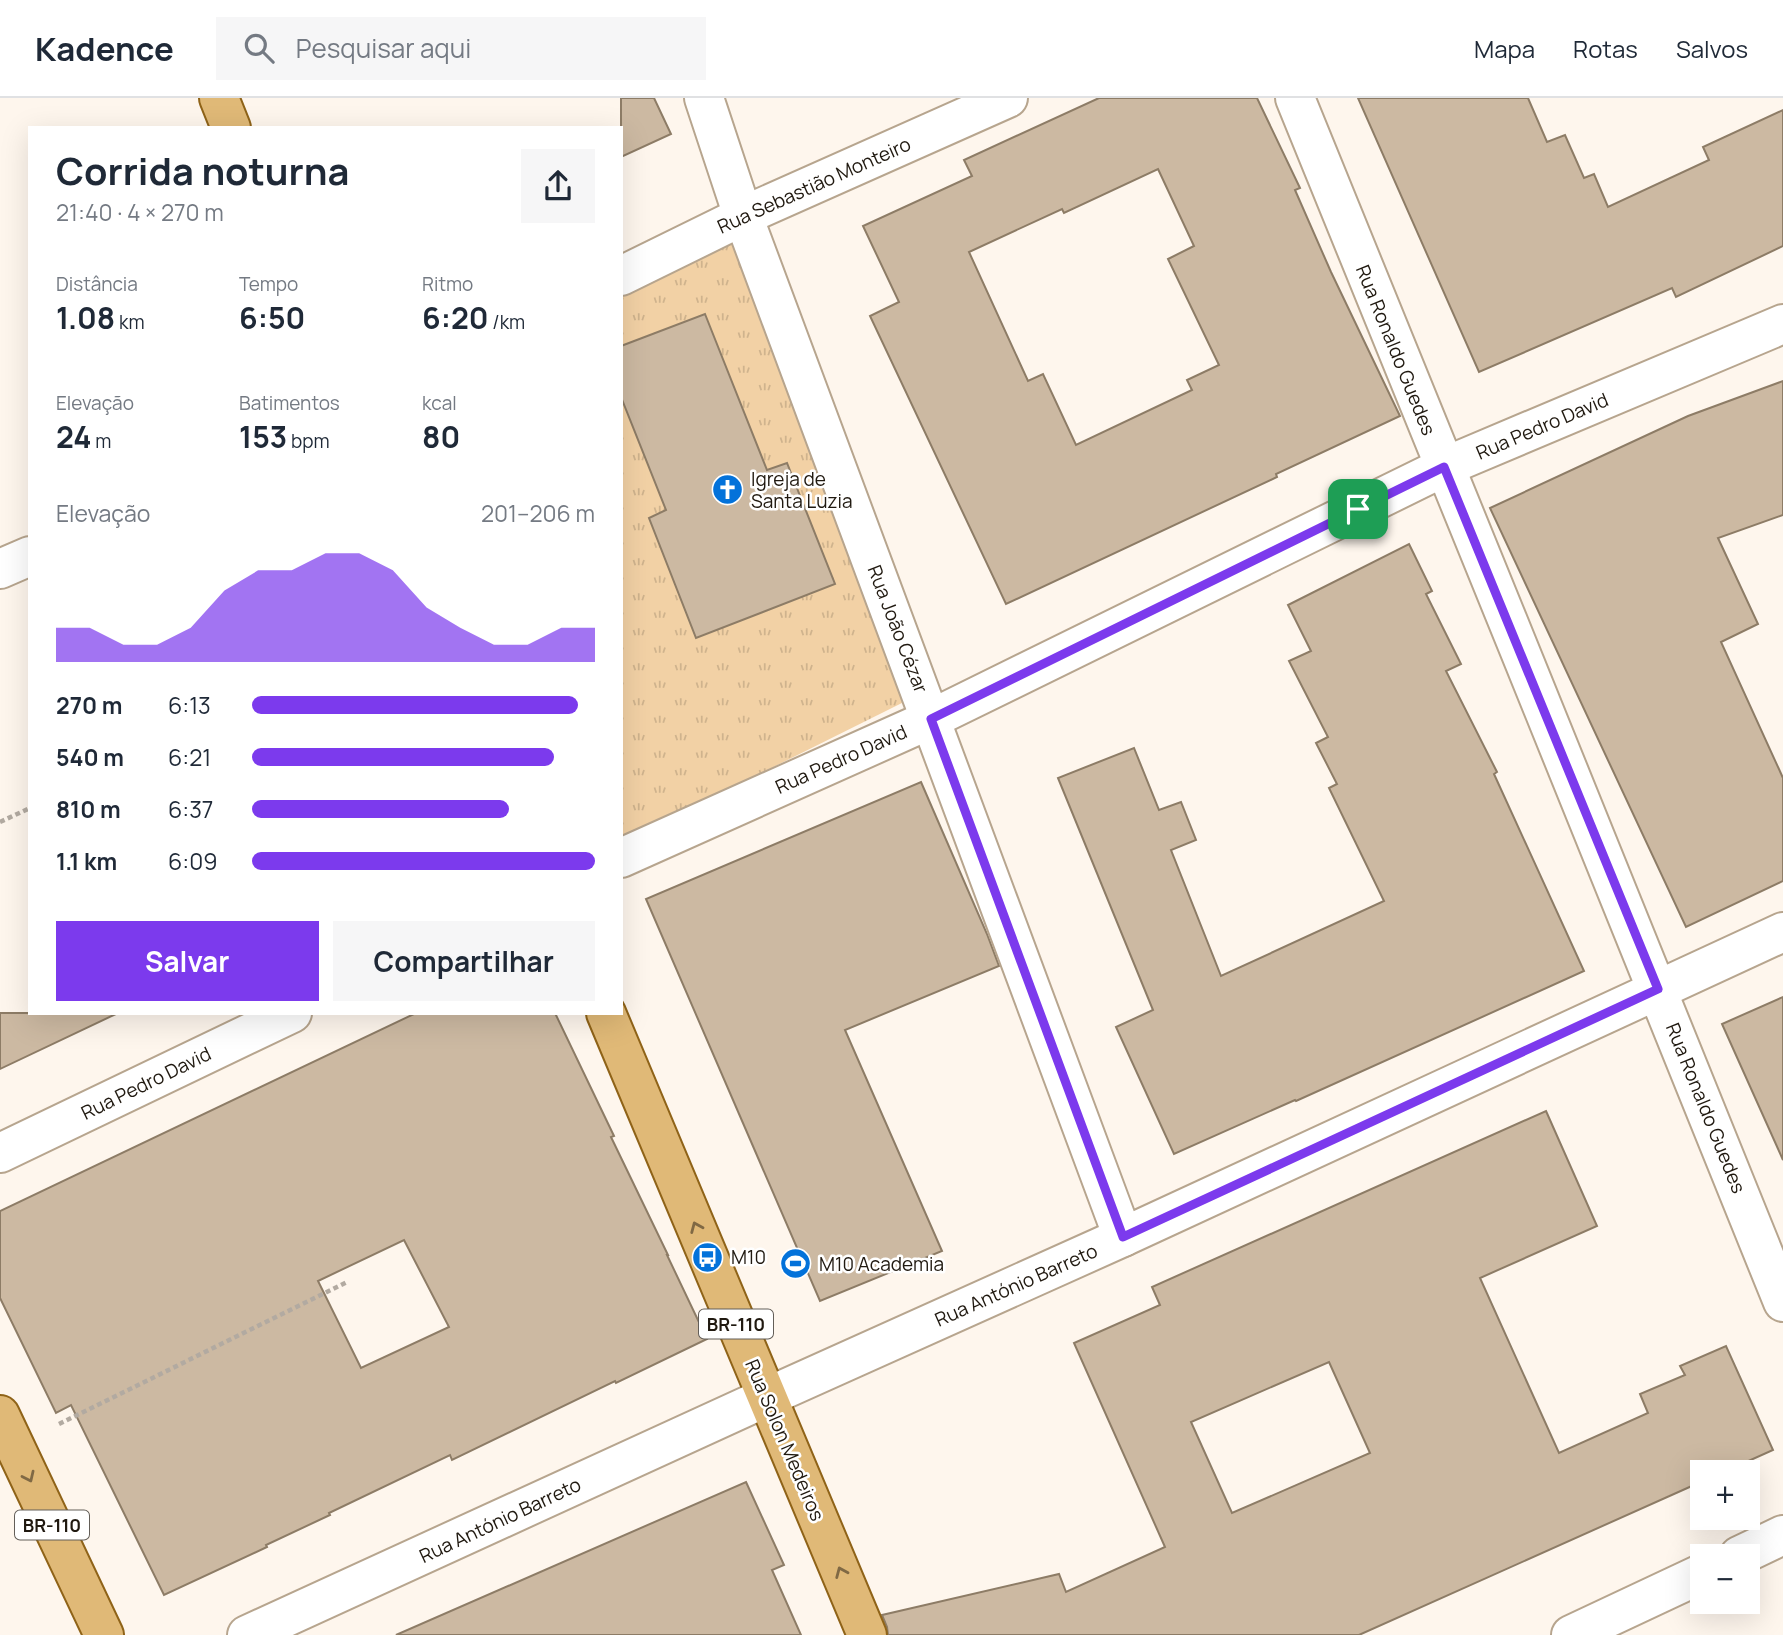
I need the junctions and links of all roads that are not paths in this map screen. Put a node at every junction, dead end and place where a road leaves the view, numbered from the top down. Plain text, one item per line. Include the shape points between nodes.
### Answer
1 (219, 98) edge
2 (705, 98) edge
3 (1008, 98) edge
4 (1295, 98) edge
5 (230, 126) edge
6 (743, 216) junction
7 (623, 275) edge
8 (1783, 324) edge
9 (1444, 467) junction
10 (28, 557) edge
11 (0, 569) edge
12 (931, 719) junction
13 (623, 857) edge
14 (1783, 932) edge
15 (1658, 989) junction
16 (288, 1015) edge
17 (607, 1015) edge
18 (0, 1153) edge
19 (1123, 1237) junction
20 (1783, 1302) edge
21 (767, 1397) junction
22 (7, 1431) edge
23 (1783, 1535) edge
24 (1760, 1546) edge
25 (1690, 1579) edge
26 (104, 1635) edge
27 (247, 1635) edge
28 (867, 1635) edge
29 (1571, 1635) edge

1 - 5 main road
2 - 6 street, Rua João Cézar
3 - 6 street, Rua Sebastião Monteiro
4 - 9 street, Rua Ronaldo Guedes
6 - 7 street, Rua Sebastião Monteiro
6 - 12 street, Rua João Cézar
8 - 9 street, Rua Pedro David
9 - 12 street, Rua Pedro David
9 - 15 street, Rua Ronaldo Guedes
10 - 11 street
12 - 13 street, Rua Pedro David
12 - 19 street, Rua João Cézar
14 - 15 street, Rua António Barreto
15 - 19 street, Rua António Barreto
15 - 20 street, Rua Ronaldo Guedes
16 - 18 street, Rua Pedro David
21 -> 17 main road, Rua Solon Medeiros / BR-110
19 - 21 street, Rua António Barreto
21 - 27 street, Rua António Barreto
28 -> 21 main road, Rua Solon Medeiros / BR-110
22 -> 26 main road, BR-110
23 - 24 street
25 - 29 street

